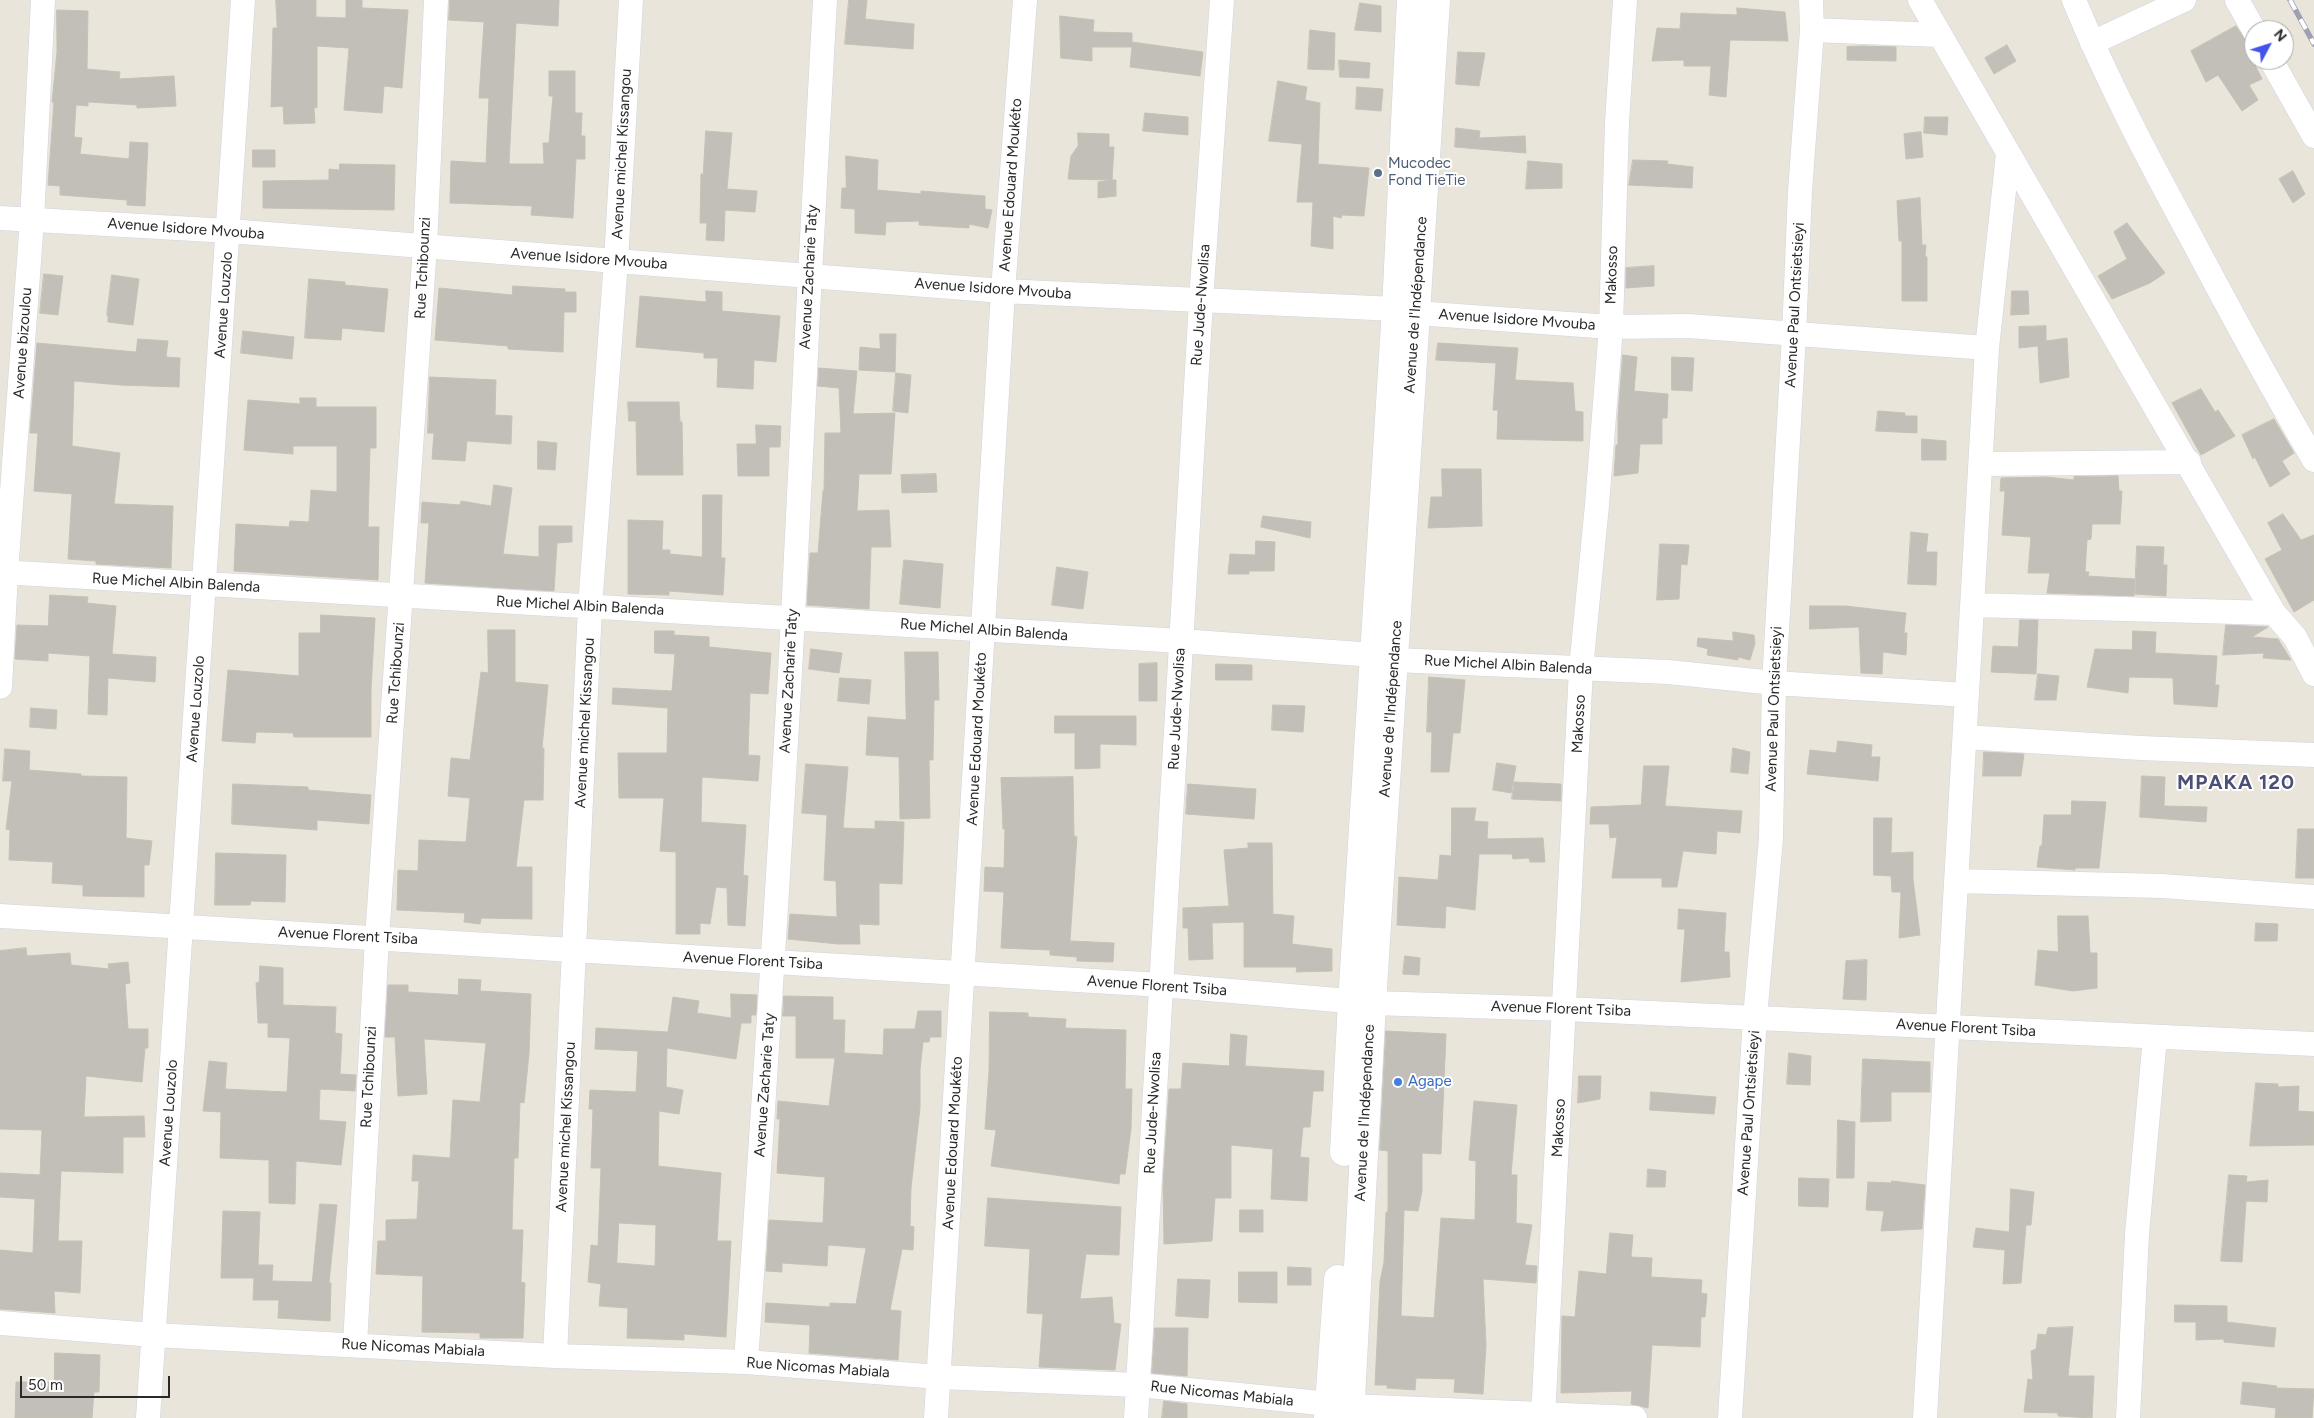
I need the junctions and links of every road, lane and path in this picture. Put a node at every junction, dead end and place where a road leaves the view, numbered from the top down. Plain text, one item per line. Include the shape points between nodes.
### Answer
1 (44, 0) edge
2 (243, 0) edge
3 (436, 0) edge
4 (631, 0) edge
5 (825, 0) edge
6 (1026, 0) edge
7 (1222, 0) edge
8 (1410, 0) edge
9 (1436, 0) edge
10 (1625, 0) edge
11 (1811, 0) edge
12 (1920, 0) edge
13 (2074, 0) edge
14 (2184, 0) edge
15 (2237, 0) edge
16 (2248, 20) edge
17 (1812, 30) junction
18 (1939, 35) junction
19 (2092, 43) junction
20 (2277, 70) edge
21 (2314, 136) edge
22 (2008, 154) junction
23 (0, 218) edge
24 (32, 220) junction
25 (229, 231) junction
26 (425, 246) junction
27 (616, 261) junction
28 (808, 276) junction
29 (1003, 291) junction
30 (1201, 301) junction
31 (1406, 311) junction
32 (1611, 327) junction
33 (1794, 335) junction
34 (1987, 348) junction
35 (2314, 460) edge
36 (2189, 462) junction
37 (1980, 464) junction
38 (3, 573) edge
39 (205, 585) junction
40 (401, 596) junction
41 (1973, 605) junction
42 (590, 607) junction
43 (2274, 613) junction
44 (793, 617) junction
45 (983, 630) junction
46 (1181, 641) junction
47 (1385, 658) junction
48 (1581, 669) junction
49 (2314, 674) edge
50 (1774, 683) junction
51 (0, 687) edge
52 (1968, 695) junction
53 (1965, 737) junction
54 (2314, 755) edge
55 (1956, 881) junction
56 (2314, 897) edge
57 (0, 916) edge
58 (181, 927) junction
59 (377, 938) junction
60 (574, 950) junction
61 (773, 963) junction
62 (963, 974) junction
63 (1160, 984) junction
64 (1362, 1002) junction
65 (1565, 1009) junction
66 (1755, 1017) junction
67 (1946, 1027) junction
68 (2155, 1037) junction
69 (2314, 1044) edge
70 (0, 1323) edge
71 (154, 1335) junction
72 (355, 1345) junction
73 (555, 1356) junction
74 (746, 1362) junction
75 (939, 1377) junction
76 (1138, 1385) junction
77 (1340, 1412) edge
78 (1544, 1415) edge
79 (148, 1418) edge
80 (936, 1418) edge
81 (1136, 1418) edge
82 (1635, 1418) edge
83 (1730, 1418) edge
84 (1925, 1418) edge
85 (2128, 1418) edge

1 - 24 street, Avenue bizoulou
2 - 25 street, Avenue Louzolo
3 - 26 street, Rue Tchibounzi
4 - 27 street, Avenue michel Kissangou
5 - 28 street, Avenue Zacharie Taty
6 - 29 street, Avenue Edouard Moukéto
7 - 30 street, Rue Jude-Nwolisa
8 - 31 street, Avenue de l'Indépendance
9 - 31 street, Avenue de l'Indépendance
10 - 32 street, Makosso via 1617,122
11 - 17 street, Avenue Paul Ontsietsieyi
12 - 18 street
13 - 19 street
14 - 19 street
15 - 16 street
17 - 18 street
17 - 33 street, Avenue Paul Ontsietsieyi
18 - 22 street
19 - 35 street via 2141,145
20 - 21 street
22 - 34 street
22 - 36 street
23 - 24 street, Avenue Isidore Mvouba
24 - 25 street, Avenue Isidore Mvouba
24 - 38 street, Avenue bizoulou
25 - 26 street, Avenue Isidore Mvouba
25 - 39 street, Avenue Louzolo
26 - 27 street, Avenue Isidore Mvouba
26 - 40 street, Rue Tchibounzi
27 - 28 street, Avenue Isidore Mvouba
27 - 42 street, Avenue michel Kissangou
28 - 29 street, Avenue Isidore Mvouba
28 - 44 street, Avenue Zacharie Taty
29 - 30 street, Avenue Isidore Mvouba
29 - 45 street, Avenue Edouard Moukéto
30 - 31 street, Avenue Isidore Mvouba
30 - 46 street, Rue Jude-Nwolisa
31 - 32 street, Avenue Isidore Mvouba
31 - 47 street, Avenue de l'Indépendance
32 - 33 street, Avenue Isidore Mvouba via 1688,326
32 - 48 street, Makosso
33 - 34 street, Avenue Isidore Mvouba
33 - 50 street, Avenue Paul Ontsietsieyi
34 - 37 street
36 - 37 street
36 - 43 street
37 - 41 street
38 - 39 street, Rue Michel Albin Balenda
38 - 51 street, Avenue bizoulou
39 - 40 street, Rue Michel Albin Balenda
39 - 58 street, Avenue Louzolo
40 - 42 street, Rue Michel Albin Balenda
40 - 59 street, Rue Tchibounzi
41 - 43 street
41 - 52 street
42 - 44 street, Rue Michel Albin Balenda
42 - 60 street, Avenue michel Kissangou
43 - 49 street via 2295,637
44 - 45 street, Rue Michel Albin Balenda
44 - 61 street, Avenue Zacharie Taty
45 - 46 street, Rue Michel Albin Balenda
45 - 62 street, Avenue Edouard Moukéto
46 - 47 street, Rue Michel Albin Balenda
46 - 63 street, Rue Jude-Nwolisa
47 - 48 street, Rue Michel Albin Balenda
47 - 64 street, Avenue de l'Indépendance
48 - 50 street, Rue Michel Albin Balenda via 1668,672
48 - 65 street, Makosso
50 - 52 street, Rue Michel Albin Balenda
50 - 66 street, Avenue Paul Ontsietsieyi via 1771,838
52 - 53 street
53 - 54 street
53 - 55 street
55 - 56 street via 2162,886
55 - 67 street
57 - 58 street, Avenue Florent Tsiba
58 - 59 street, Avenue Florent Tsiba
58 - 71 street, Avenue Louzolo
59 - 60 street, Avenue Florent Tsiba
59 - 72 street, Rue Tchibounzi
60 - 61 street, Avenue Florent Tsiba
60 - 73 street, Avenue michel Kissangou
61 - 62 street, Avenue Florent Tsiba
61 - 74 street, Avenue Zacharie Taty
62 - 63 street, Avenue Florent Tsiba
62 - 75 street, Avenue Edouard Moukéto
63 - 64 street, Avenue Florent Tsiba
63 - 76 street, Rue Jude-Nwolisa
64 - 65 street, Avenue Florent Tsiba
64 - 77 street, Avenue de l'Indépendance via 1356,1274
65 - 66 street, Avenue Florent Tsiba
65 - 78 street, Makosso
66 - 67 street, Avenue Florent Tsiba
66 - 83 street, Avenue Paul Ontsietsieyi
67 - 68 street, Avenue Florent Tsiba
67 - 84 street
68 - 69 street, Avenue Florent Tsiba
68 - 85 street via 2137,1234
70 - 71 street, Rue Nicomas Mabiala
71 - 72 street, Rue Nicomas Mabiala
71 - 79 street, Avenue Louzolo
72 - 73 street, Rue Nicomas Mabiala
73 - 74 street, Rue Nicomas Mabiala
74 - 75 street, Rue Nicomas Mabiala
75 - 76 street, Rue Nicomas Mabiala
75 - 80 street, Avenue Edouard Moukéto
76 - 77 street, Rue Nicomas Mabiala
76 - 81 street, Rue Jude-Nwolisa
77 - 78 street, Rue Nicomas Mabiala
78 - 82 street, Rue Nicomas Mabiala

